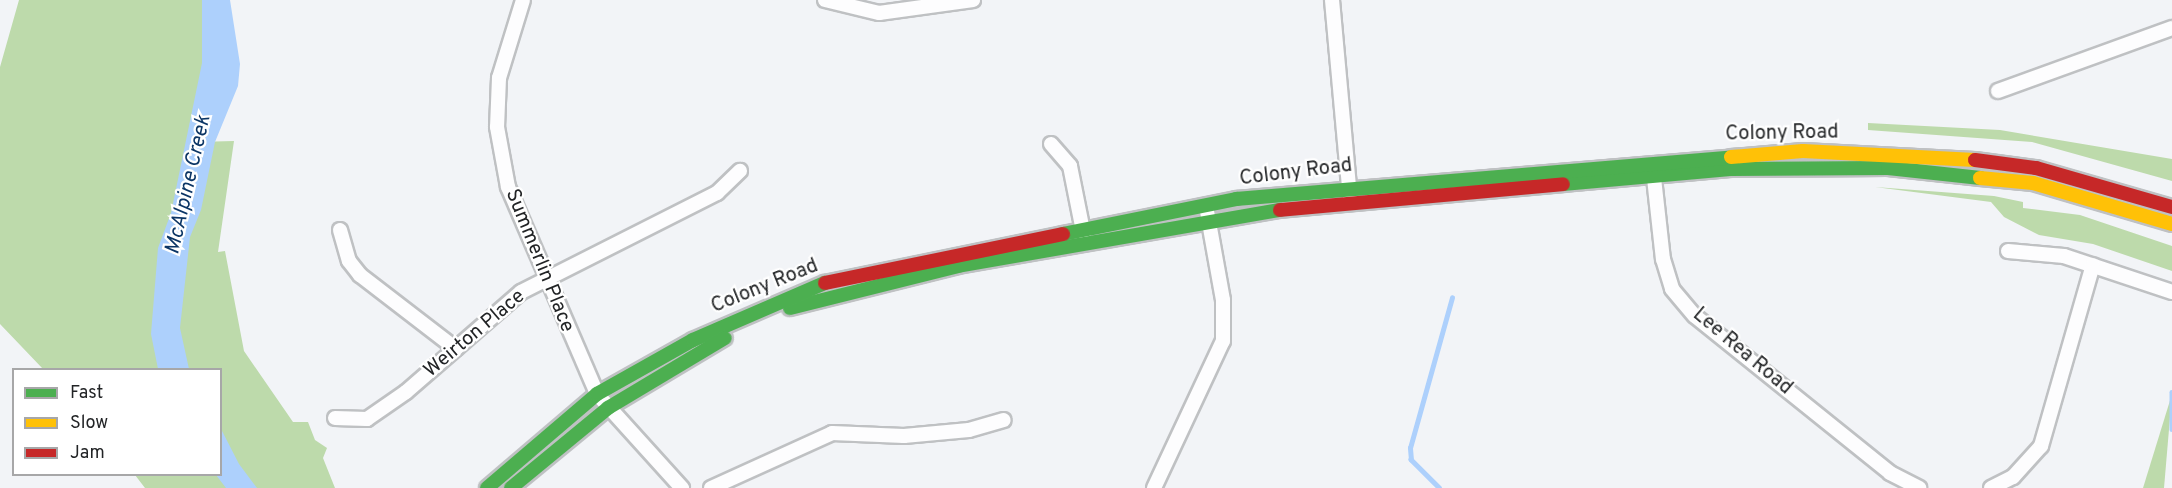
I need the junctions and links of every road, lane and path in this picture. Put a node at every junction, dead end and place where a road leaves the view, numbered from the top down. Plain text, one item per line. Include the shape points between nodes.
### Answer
1 (523, 0) edge
2 (825, 0) edge
3 (973, 0) edge
4 (1332, 0) edge
5 (2172, 28) edge
6 (1998, 91) dead end
7 (1051, 144) dead end
8 (1948, 157) junction
9 (1653, 161) junction
10 (740, 171) dead end
11 (1947, 175) junction
12 (1654, 176) junction
13 (1348, 186) junction
14 (1350, 202) junction
15 (2172, 207) edge
16 (1208, 213) junction
17 (2172, 224) edge
18 (1083, 228) junction
19 (340, 230) dead end
20 (1086, 244) junction
21 (2008, 251) dead end
22 (2093, 265) junction
23 (547, 281) junction
24 (2172, 292) edge
25 (456, 348) junction
26 (597, 394) junction
27 (608, 408) junction
28 (335, 418) dead end
29 (1004, 420) dead end
30 (487, 488) edge
31 (511, 488) edge
32 (682, 488) edge
33 (711, 488) edge
34 (1154, 488) edge
35 (1919, 488) edge
36 (1991, 488) edge

1 - 23 street, Summerlin Place via 504,49 497,127 508,187
2 - 3 street via 879,14
4 - 13 street
5 - 6 street
7 - 18 street via 1070,166
8 - 9 main road, Colony Road via 1803,152
8 - 11 main road
8 - 15 main road, Colony Road via 2036,168
9 - 12 street, Lee Rea Road
9 - 13 main road, Colony Road
10 - 23 street, Weirton Place via 717,193
11 - 12 main road, Colony Road via 1800,166
11 - 17 main road, Colony Road via 2033,183
12 - 14 main road, Colony Road
12 - 35 street, Lee Rea Road via 1663,259 1672,289 1695,316 1890,473
13 - 14 street
13 - 16 main road, Colony Road
14 - 16 main road, Colony Road
16 - 18 main road, Colony Road
16 - 20 main road, Colony Road
16 - 34 street via 1226,325 1223,341
18 - 20 street
18 - 26 main road, Colony Road via 810,286 693,340
19 - 25 street via 349,261 360,275
20 - 27 main road, Colony Road via 807,301 734,333
21 - 22 street
22 - 24 street
22 - 36 street via 2041,446 2013,477
23 - 25 street, Weirton Place via 521,292
23 - 26 street, Summerlin Place
25 - 28 street, Weirton Place via 368,419
26 - 27 street, Summerlin Place
26 - 30 main road, Colony Road
27 - 31 main road, Colony Road
27 - 32 street, Summerlin Place
29 - 33 street via 969,430 904,436 832,433

